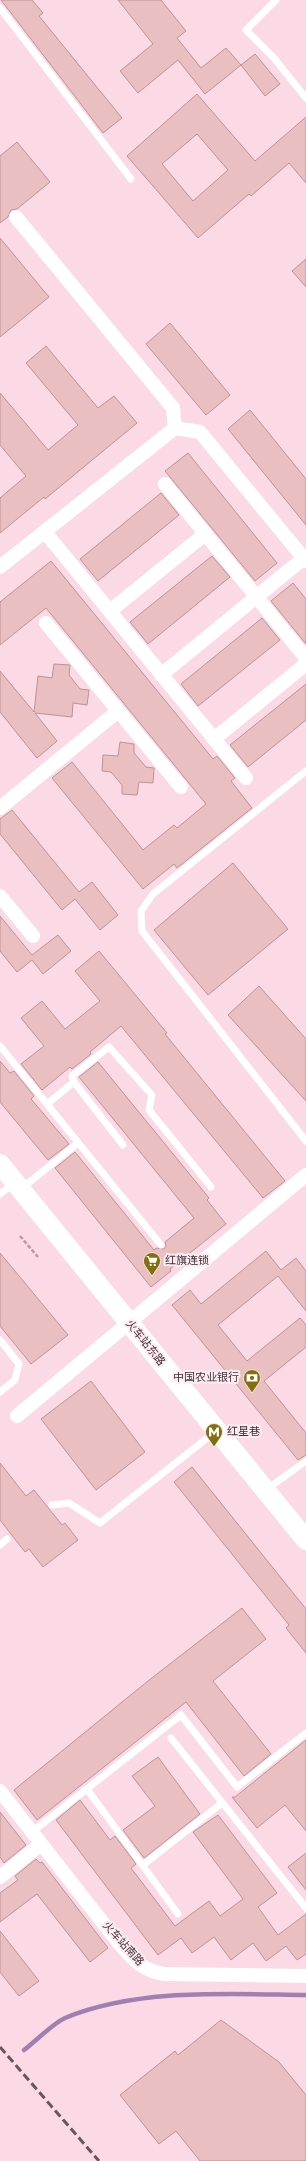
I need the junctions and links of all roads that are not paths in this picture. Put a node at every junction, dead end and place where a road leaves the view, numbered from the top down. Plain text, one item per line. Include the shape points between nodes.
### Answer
1 (276, 0) edge
2 (0, 8) edge
3 (306, 98) edge
4 (131, 179) dead end
5 (16, 217) dead end
6 (175, 428) junction
7 (164, 484) dead end
8 (44, 532) junction
9 (205, 534) junction
10 (305, 560) edge
11 (0, 566) edge
12 (257, 597) junction
13 (110, 611) junction
14 (46, 623) dead end
15 (306, 658) edge
16 (306, 664) edge
17 (161, 675) junction
18 (118, 711) junction
19 (214, 739) junction
20 (306, 771) edge
21 (246, 778) dead end
22 (181, 787) dead end
23 (0, 808) edge
24 (0, 896) edge
25 (33, 936) dead end
26 (0, 1046) edge
27 (74, 1082) junction
28 (47, 1104) junction
29 (306, 1141) edge
30 (78, 1143) junction
31 (124, 1145) dead end
32 (0, 1164) edge
33 (306, 1174) edge
34 (211, 1187) dead end
35 (12, 1189) edge
36 (161, 1245) dead end
37 (129, 1323) junction
38 (0, 1340) edge
39 (0, 1392) edge
40 (17, 1416) dead end
41 (216, 1430) junction
42 (306, 1461) edge
43 (265, 1491) junction
44 (52, 1506) dead end
45 (305, 1536) edge
46 (7, 1539) dead end
47 (0, 1544) edge
48 (306, 1733) edge
49 (171, 1738) dead end
50 (87, 1789) junction
51 (0, 1792) edge
52 (222, 1803) junction
53 (32, 1832) junction
54 (41, 1844) junction
55 (142, 1865) junction
56 (0, 1877) edge
57 (306, 1908) edge
58 (178, 1914) dead end
59 (306, 1976) edge

1 - 3 lane via 246,30 274,58
2 - 4 lane
5 - 6 street via 172,408
6 - 8 street
6 - 10 street via 200,432
7 - 9 street
8 - 11 street
8 - 13 street
9 - 12 street
9 - 13 street
10 - 12 street
12 - 15 street
12 - 17 street
13 - 17 street
14 - 18 street
16 - 19 street
17 - 19 street
18 - 22 street
18 - 23 street
19 - 21 street
20 - 29 lane via 153,894 141,911 142,931
24 - 25 street
26 - 28 lane
27 - 28 lane
27 - 31 lane
27 - 34 lane via 72,1076 109,1047 152,1095 149,1110
28 - 30 lane
30 - 35 lane
30 - 36 lane
32 - 35 main road, 火车站东路
33 - 37 street
35 - 37 main road, 火车站东路
37 - 40 street
37 - 41 main road, 火车站东路
38 - 39 lane via 19,1364 15,1380
41 - 43 main road, 火车站东路
41 - 44 lane via 100,1523 69,1503
42 - 43 lane
43 - 45 main road, 火车站东路
46 - 47 lane
48 - 50 lane via 237,1787 181,1715
49 - 52 lane
50 - 53 lane
50 - 55 lane
51 - 53 street, 火车站南路
52 - 55 lane
52 - 57 lane
53 - 54 street, 火车站南路
54 - 56 street
54 - 59 street, 火车站南路 via 136,1962 150,1972
55 - 58 lane

